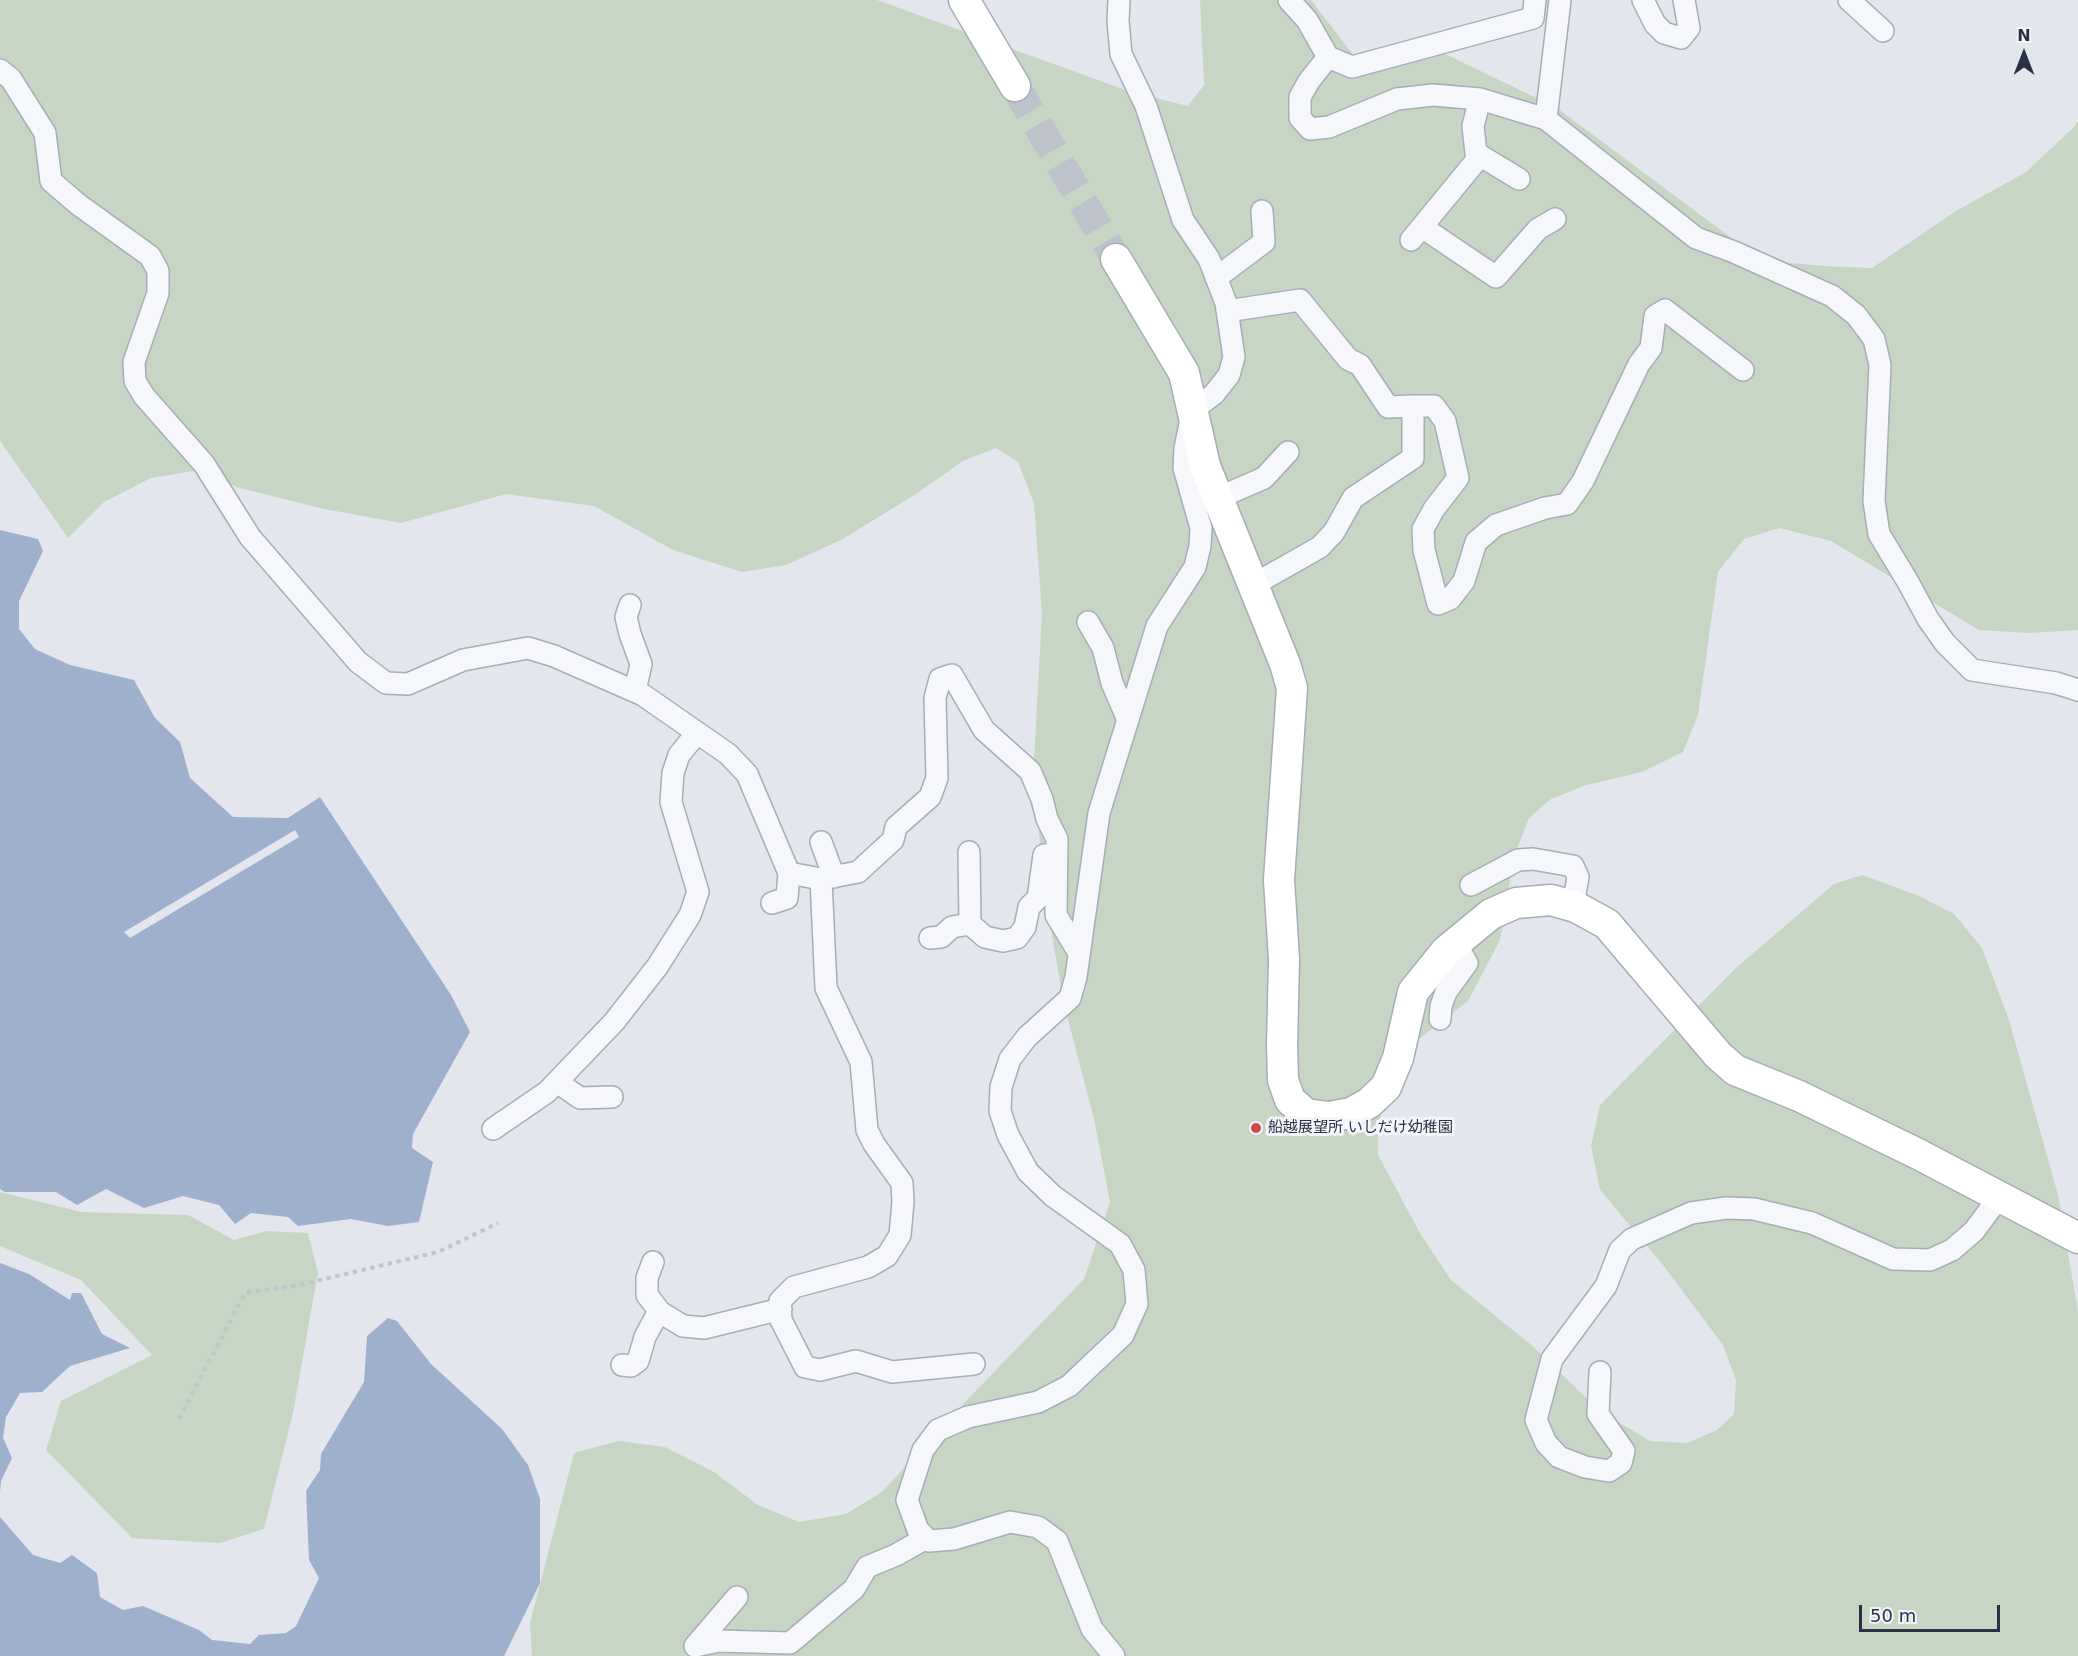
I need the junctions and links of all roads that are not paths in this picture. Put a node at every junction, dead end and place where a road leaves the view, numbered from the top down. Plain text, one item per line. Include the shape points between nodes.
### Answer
1 (964, 0) edge
2 (1119, 0) edge
3 (1535, 0) edge
4 (1560, 0) edge
5 (1643, 0) edge
6 (1684, 0) edge
7 (1849, 0) edge
8 (1296, 3) edge
9 (1883, 31) dead end
10 (1328, 57) junction
11 (0, 70) edge
12 (1015, 86) tunnel mouth
13 (1480, 99) junction
14 (1546, 119) junction
15 (1480, 156) junction
16 (1519, 179) dead end
17 (1262, 211) dead end
18 (1555, 219) dead end
19 (1116, 259) tunnel mouth
20 (1216, 278) junction
21 (1227, 311) junction
22 (1743, 370) dead end
23 (1413, 406) junction
24 (1193, 410) junction
25 (1288, 452) dead end
26 (1218, 498) junction
27 (1253, 585) junction
28 (630, 605) dead end
29 (1088, 622) dead end
30 (2078, 690) edge
31 (635, 692) junction
32 (1128, 720) junction
33 (697, 733) junction
34 (821, 842) dead end
35 (969, 852) dead end
36 (1057, 855) junction
37 (789, 873) junction
38 (827, 878) junction
39 (1471, 885) dead end
40 (771, 903) dead end
41 (1573, 906) junction
42 (970, 924) junction
43 (930, 938) dead end
44 (1455, 943) junction
45 (1079, 953) junction
46 (1440, 1019) dead end
47 (557, 1082) junction
48 (612, 1097) dead end
49 (493, 1129) dead end
50 (2000, 1196) junction
51 (2078, 1238) edge
52 (653, 1262) dead end
53 (780, 1309) junction
54 (659, 1311) junction
55 (974, 1364) dead end
56 (622, 1365) dead end
57 (1600, 1372) dead end
58 (926, 1538) junction
59 (737, 1597) dead end
60 (773, 1650) edge
61 (1113, 1656) edge

1 - 12 street
2 - 20 street via 1121,54 1146,106 1183,220 1209,259
3 - 10 street via 1533,18 1352,67
4 - 14 street
5 - 6 street via 1655,24 1664,33 1681,38 1689,28
7 - 9 street
8 - 10 street
10 - 13 street via 1300,97 1300,118 1310,129 1329,127 1397,99 1433,95
11 - 31 street via 11,79 45,133 51,181 150,256 158,271 158,293 134,362 135,381 144,396 204,464 250,537 358,662 386,683 408,684 463,660 528,648
13 - 14 street
13 - 15 street via 1473,126 1476,153
14 - 30 street via 1696,238 1832,296 1856,315 1874,339 1880,364 1874,501 1879,534 1928,619 1972,670
15 - 16 street
15 - 18 street via 1417,234 1496,277 1538,229
17 - 20 street via 1264,242
19 - 24 street via 1184,373
20 - 21 street
21 - 23 street via 1300,300 1348,359 1360,365 1388,407
21 - 24 street via 1232,366 1214,394
22 - 23 street via 1665,310 1655,316 1651,348 1639,364 1583,481 1567,504 1496,525 1476,542 1464,581 1450,599 1438,604 1423,529 1458,478 1445,421 1434,406
23 - 27 street via 1413,458 1353,498 1334,532 1320,547
24 - 26 street via 1205,466
24 - 32 street via 1184,468 1201,528 1200,546 1195,567 1157,626
25 - 26 street via 1264,478
26 - 27 street
27 - 44 street via 1292,688 1279,880 1284,959 1283,1080 1290,1100 1306,1114 1329,1117 1369,1104 1386,1087 1398,1058 1413,992
28 - 31 street via 626,617 641,664
29 - 32 street via 1103,648
31 - 33 street
32 - 45 street via 1099,813
33 - 37 street via 728,754 747,774
33 - 47 street via 679,755 671,802 698,892 690,915 657,967 614,1022
34 - 38 street
35 - 42 street
36 - 38 street via 1057,839 1030,771 984,730 952,675 940,679 935,698 937,778 930,797 896,827 893,840 858,872
36 - 42 street via 1044,855 1038,898 1029,907 1025,927 1017,938 1003,941 985,937
36 - 45 street via 1056,915
37 - 38 street
37 - 40 street via 787,898
38 - 53 street via 826,988 861,1062 867,1130 902,1183 900,1235 888,1256 868,1267 794,1287 780,1301
39 - 41 street via 1518,860 1573,866 1578,877
41 - 44 street via 1551,900 1516,903 1491,914
41 - 50 street via 1607,924 1735,1070 1799,1096
42 - 43 street via 952,927 941,937
44 - 46 street via 1467,963 1446,992
45 - 58 street via 1070,998 1027,1037 1010,1059 1000,1087 1000,1111 1028,1172 1053,1196 1120,1245 1134,1270 1137,1304 1123,1335 1069,1386 1038,1402 968,1417 938,1430 923,1450 907,1500 918,1530
47 - 48 street via 580,1098
47 - 49 street
50 - 51 street
50 - 57 street via 1974,1231 1952,1250 1930,1260 1893,1259 1812,1223 1754,1209 1691,1213 1632,1239 1620,1250 1605,1286 1552,1359 1536,1420 1546,1443 1559,1457 1609,1471 1621,1463 1624,1451 1598,1414
52 - 54 street via 647,1278 647,1295
53 - 54 street via 704,1328 683,1326
53 - 55 street via 781,1320 805,1367 820,1370 856,1361 892,1372
54 - 56 street via 638,1361 631,1366
58 - 60 street via 867,1567 854,1589 838,1604 790,1643
58 - 61 street via 954,1539 1010,1522 1038,1527 1057,1541 1092,1629
59 - 60 street via 695,1646 719,1641

